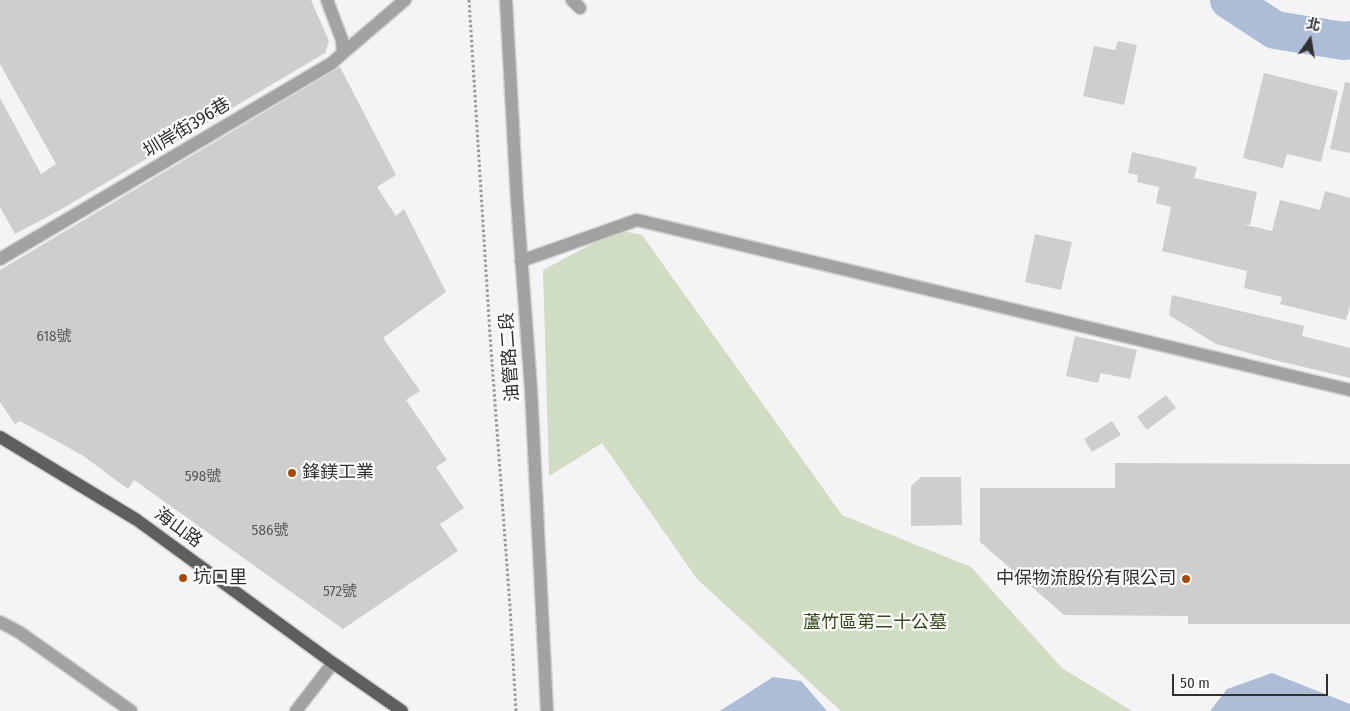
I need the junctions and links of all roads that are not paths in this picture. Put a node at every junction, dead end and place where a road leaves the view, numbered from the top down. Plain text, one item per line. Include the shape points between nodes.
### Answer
1 (327, 0) edge
2 (405, 0) edge
3 (506, 0) edge
4 (343, 52) junction
5 (0, 259) edge
6 (521, 261) junction
7 (1350, 390) edge
8 (0, 437) edge
9 (0, 622) edge
10 (333, 663) junction
11 (131, 711) edge
12 (296, 711) edge
13 (402, 711) edge
14 (547, 711) edge

1 - 4 street via 342,40
2 - 4 street, 圳岸街396巷
3 - 6 street, 油管路二段
4 - 5 street, 圳岸街396巷 via 332,63
6 - 7 street via 637,220
6 - 14 street, 油管路二段
8 - 10 main road, 海山路 via 137,520
9 - 11 street
10 - 12 street
10 - 13 main road, 海山路

